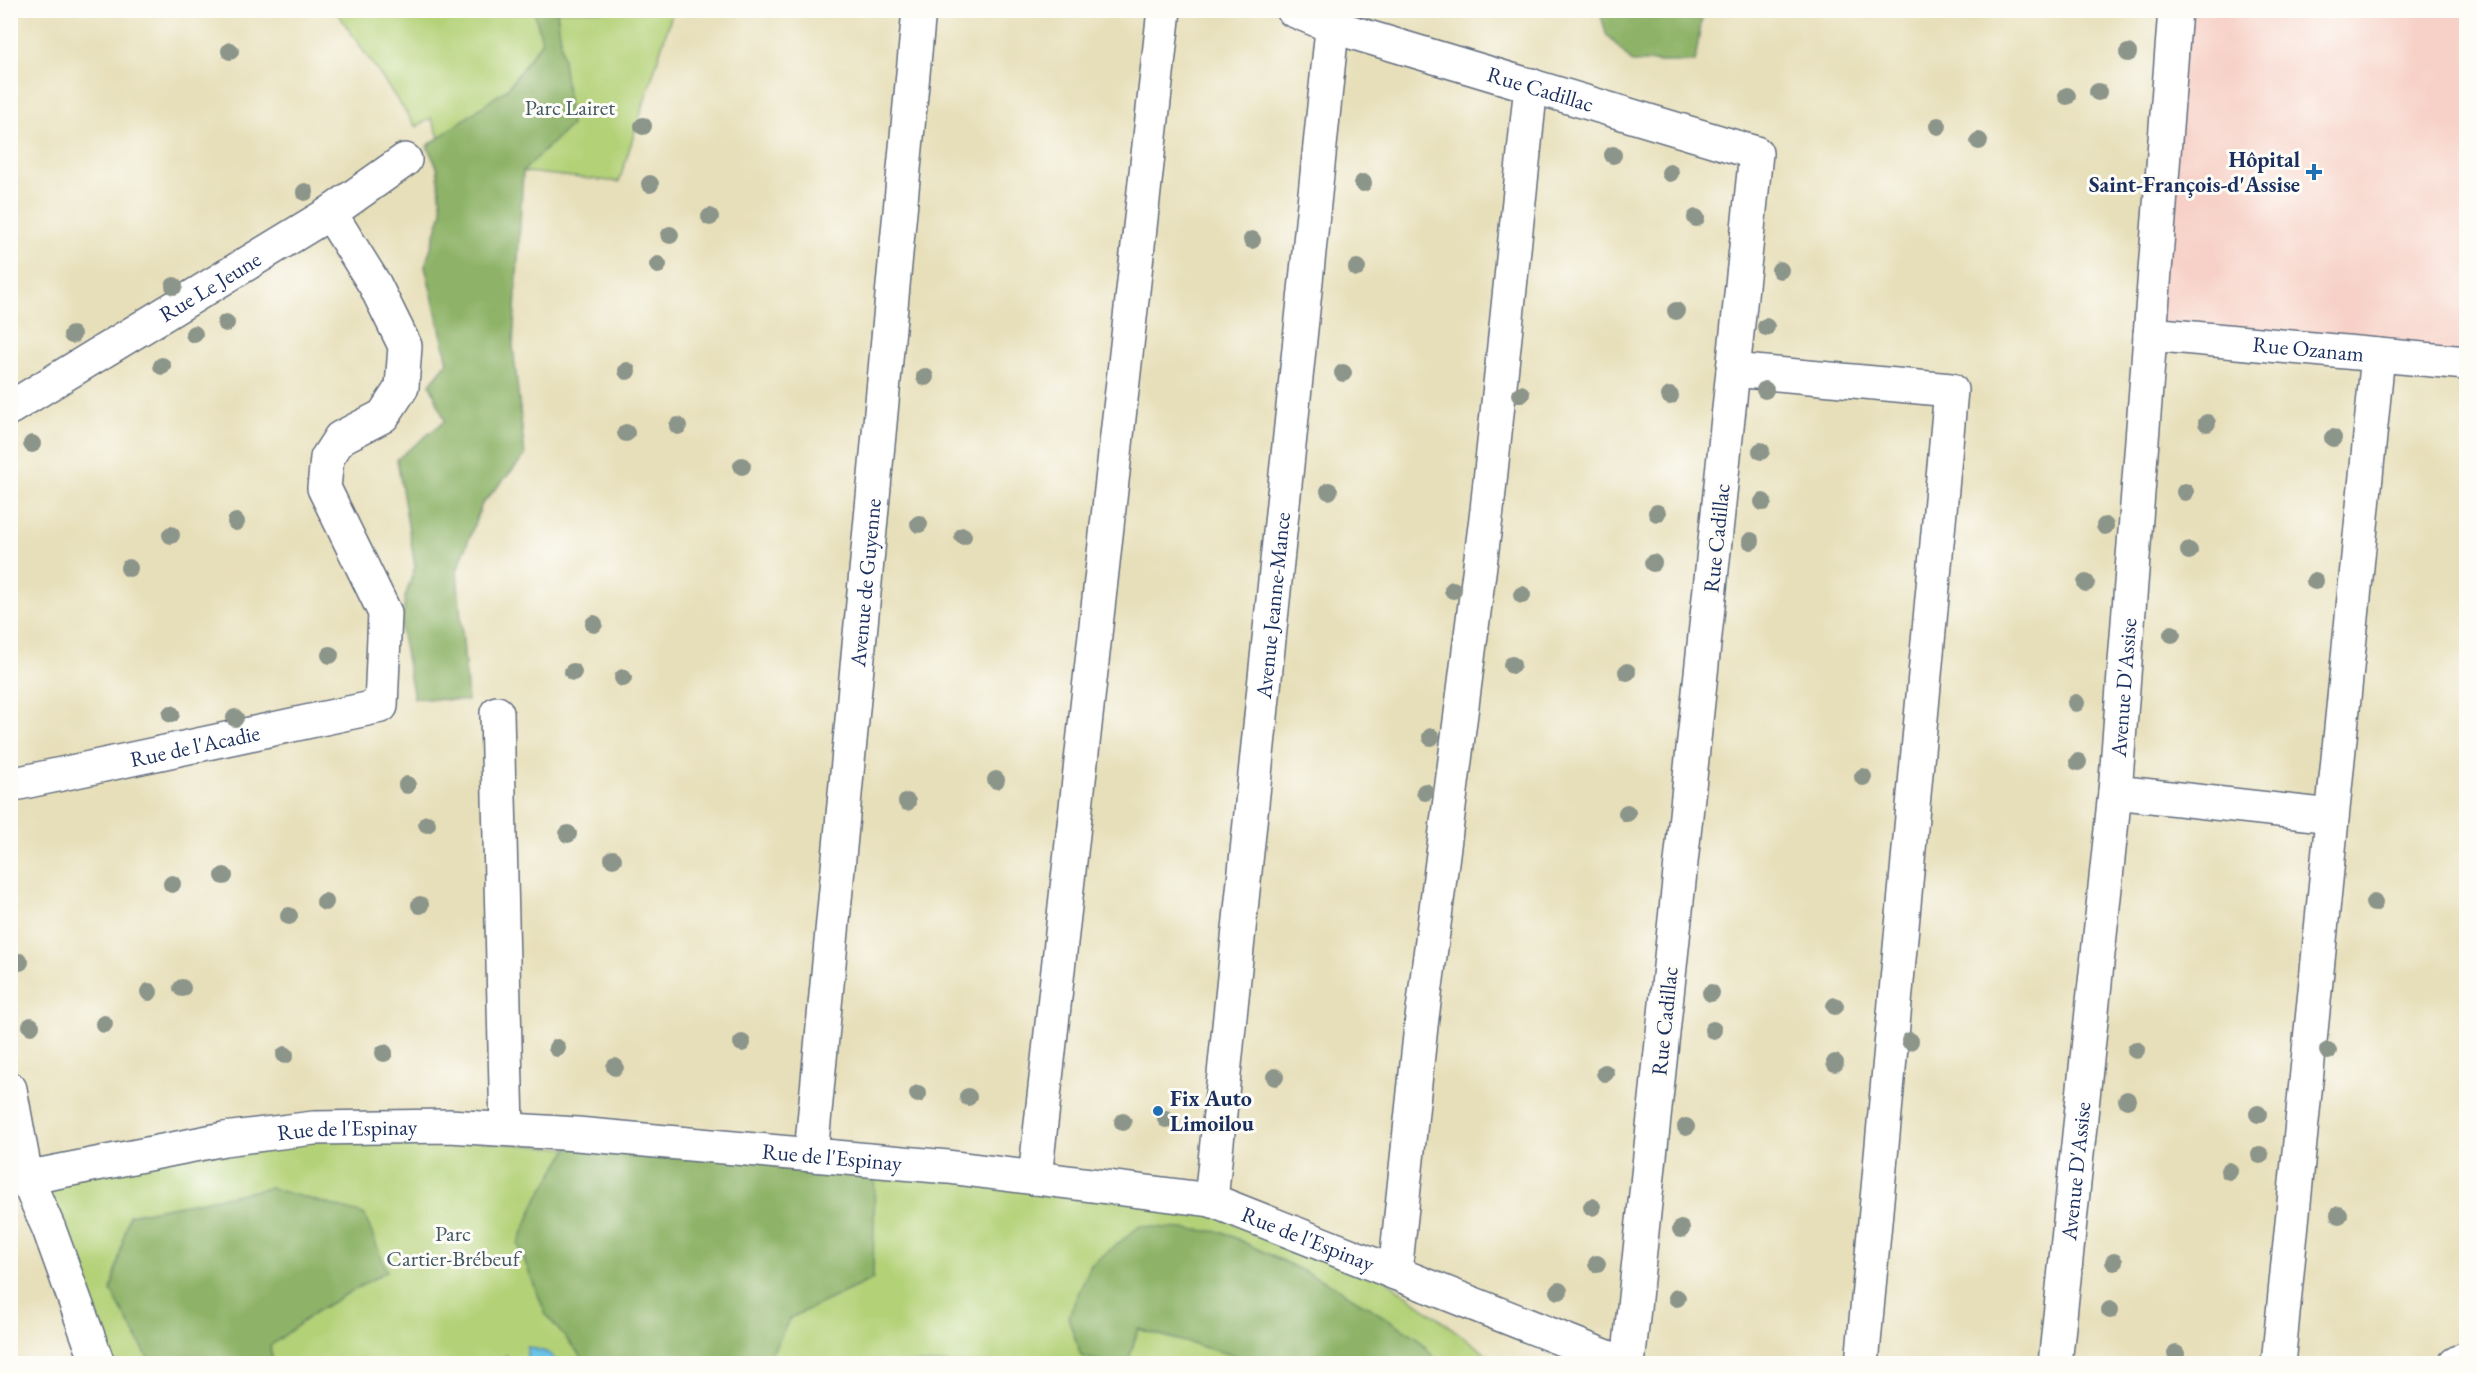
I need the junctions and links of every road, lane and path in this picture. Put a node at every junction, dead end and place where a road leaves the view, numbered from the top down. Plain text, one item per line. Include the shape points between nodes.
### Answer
1 (919, 10) edge
2 (1164, 10) edge
3 (1293, 10) edge
4 (2175, 10) edge
5 (1333, 18) edge
6 (1531, 85) junction
7 (405, 160) dead end
8 (330, 213) junction
9 (2150, 334) junction
10 (2378, 355) junction
11 (2466, 363) edge
12 (1734, 370) junction
13 (10, 408) edge
14 (497, 713) dead end
15 (10, 785) edge
16 (2115, 792) junction
17 (2332, 816) junction
18 (10, 1089) edge
19 (507, 1129) junction
20 (811, 1154) junction
21 (1035, 1178) junction
22 (18, 1179) edge
23 (1211, 1200) junction
24 (1395, 1273) junction
25 (2466, 1358) edge
26 (98, 1364) edge
27 (1626, 1364) edge
28 (1862, 1364) edge
29 (2055, 1364) edge
30 (2278, 1364) edge
31 (2455, 1364) edge

1 - 20 street, Avenue de Guyenne
2 - 21 street
3 - 5 street
4 - 9 street, Avenue D'Assise
5 - 6 street, Rue Cadillac
5 - 23 street, Avenue Jeanne-Mance
6 - 12 street, Rue Cadillac via 1756,153
6 - 24 street via 1486,510 1421,1026
7 - 8 street, Rue Le Jeune
8 - 13 street, Rue Le Jeune
8 - 15 street, Rue de l'Acadie via 375,285 405,346 402,387 382,416 340,438 327,458 324,488 385,613 381,706
9 - 10 street, Rue Ozanam
9 - 16 street, Avenue D'Assise
10 - 11 street, Rue Ozanam
10 - 17 street
12 - 27 street, Rue Cadillac
12 - 28 street via 1952,390
14 - 19 street
16 - 17 street
16 - 29 street, Avenue D'Assise
17 - 30 street
18 - 22 street
19 - 20 street, Rue de l'Espinay
19 - 22 street, Rue de l'Espinay via 314,1128 224,1139
20 - 21 street, Rue de l'Espinay
21 - 23 street, Rue de l'Espinay
22 - 26 street via 49,1229
23 - 24 street, Rue de l'Espinay
24 - 27 street, Rue de l'Espinay
25 - 31 street

